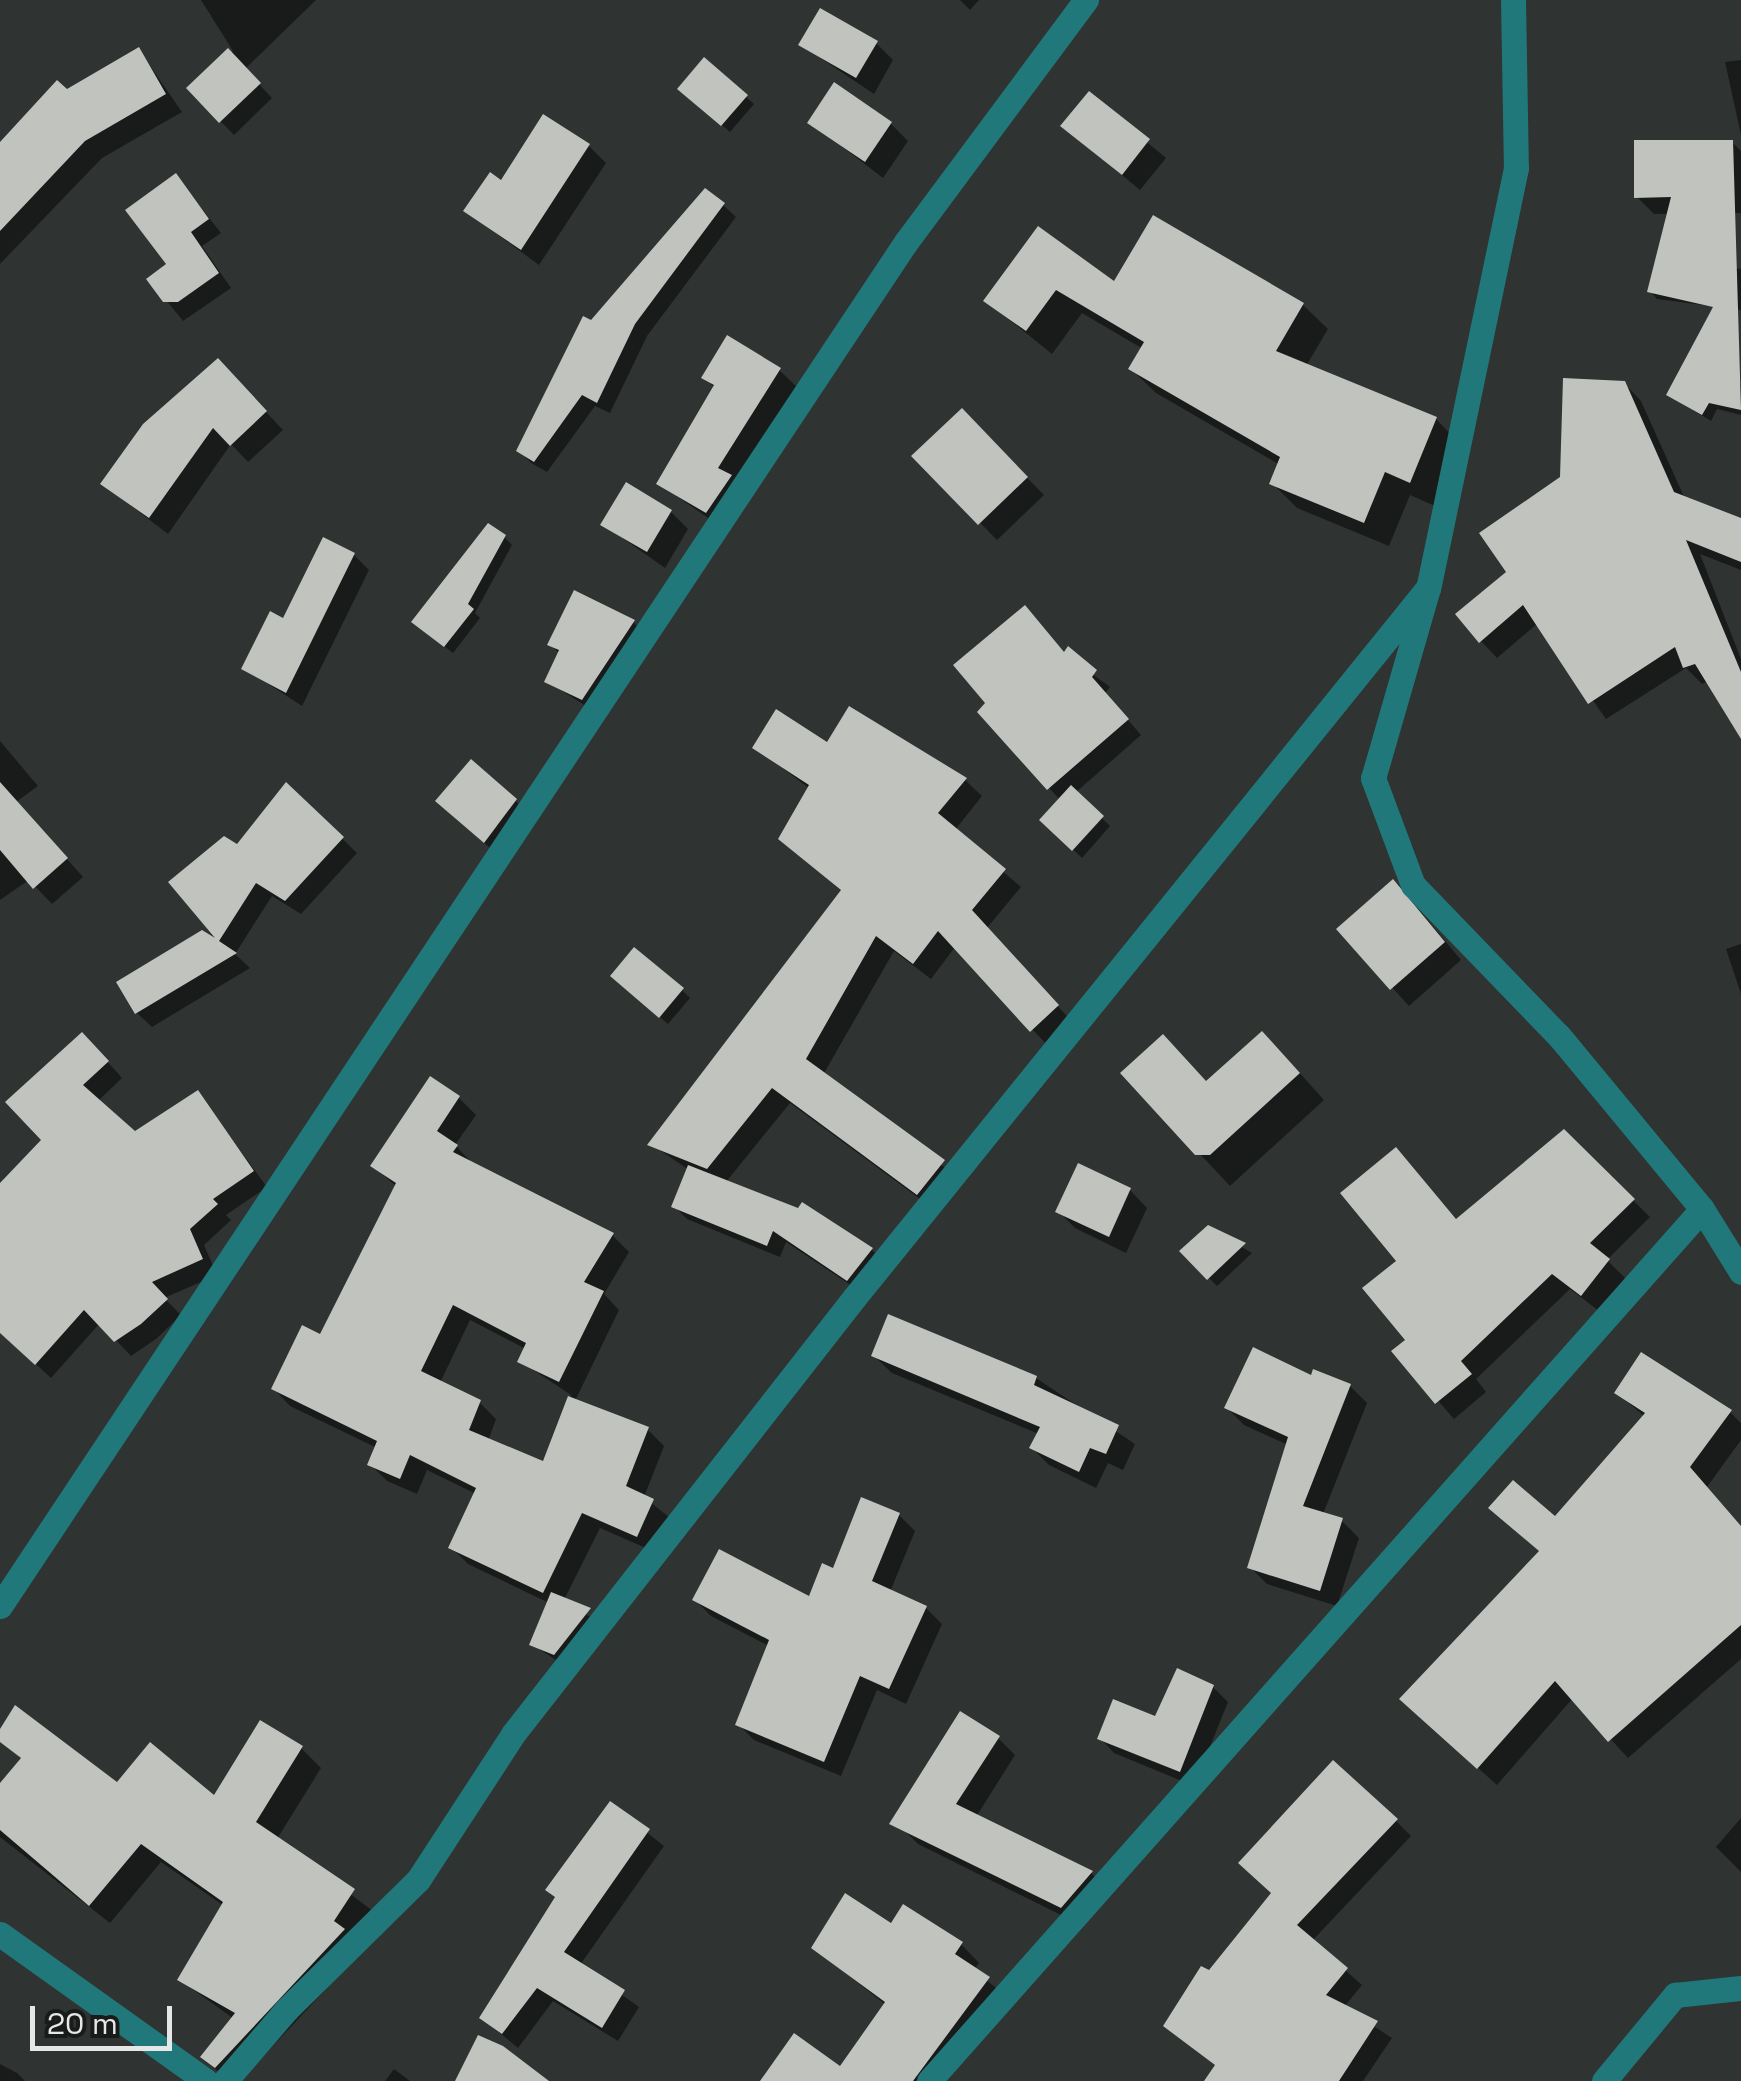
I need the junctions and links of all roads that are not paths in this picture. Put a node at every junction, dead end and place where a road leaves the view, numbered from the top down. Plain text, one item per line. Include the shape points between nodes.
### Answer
1 (1086, 0) edge
2 (1513, 0) edge
3 (1428, 588) junction
4 (1702, 1209) junction
5 (1741, 1272) edge
6 (0, 1606) edge
7 (0, 1934) edge
8 (1741, 1988) edge
9 (206, 2081) edge
10 (225, 2081) edge
11 (929, 2081) edge
12 (1604, 2081) edge

1 - 6 street via 906,242
2 - 3 street via 1516,168
3 - 4 street via 1373,778 1413,885 1559,1036
3 - 10 street via 513,1734 418,1880 287,2009
4 - 5 street
4 - 11 street
7 - 9 street
8 - 12 street via 1675,1995

